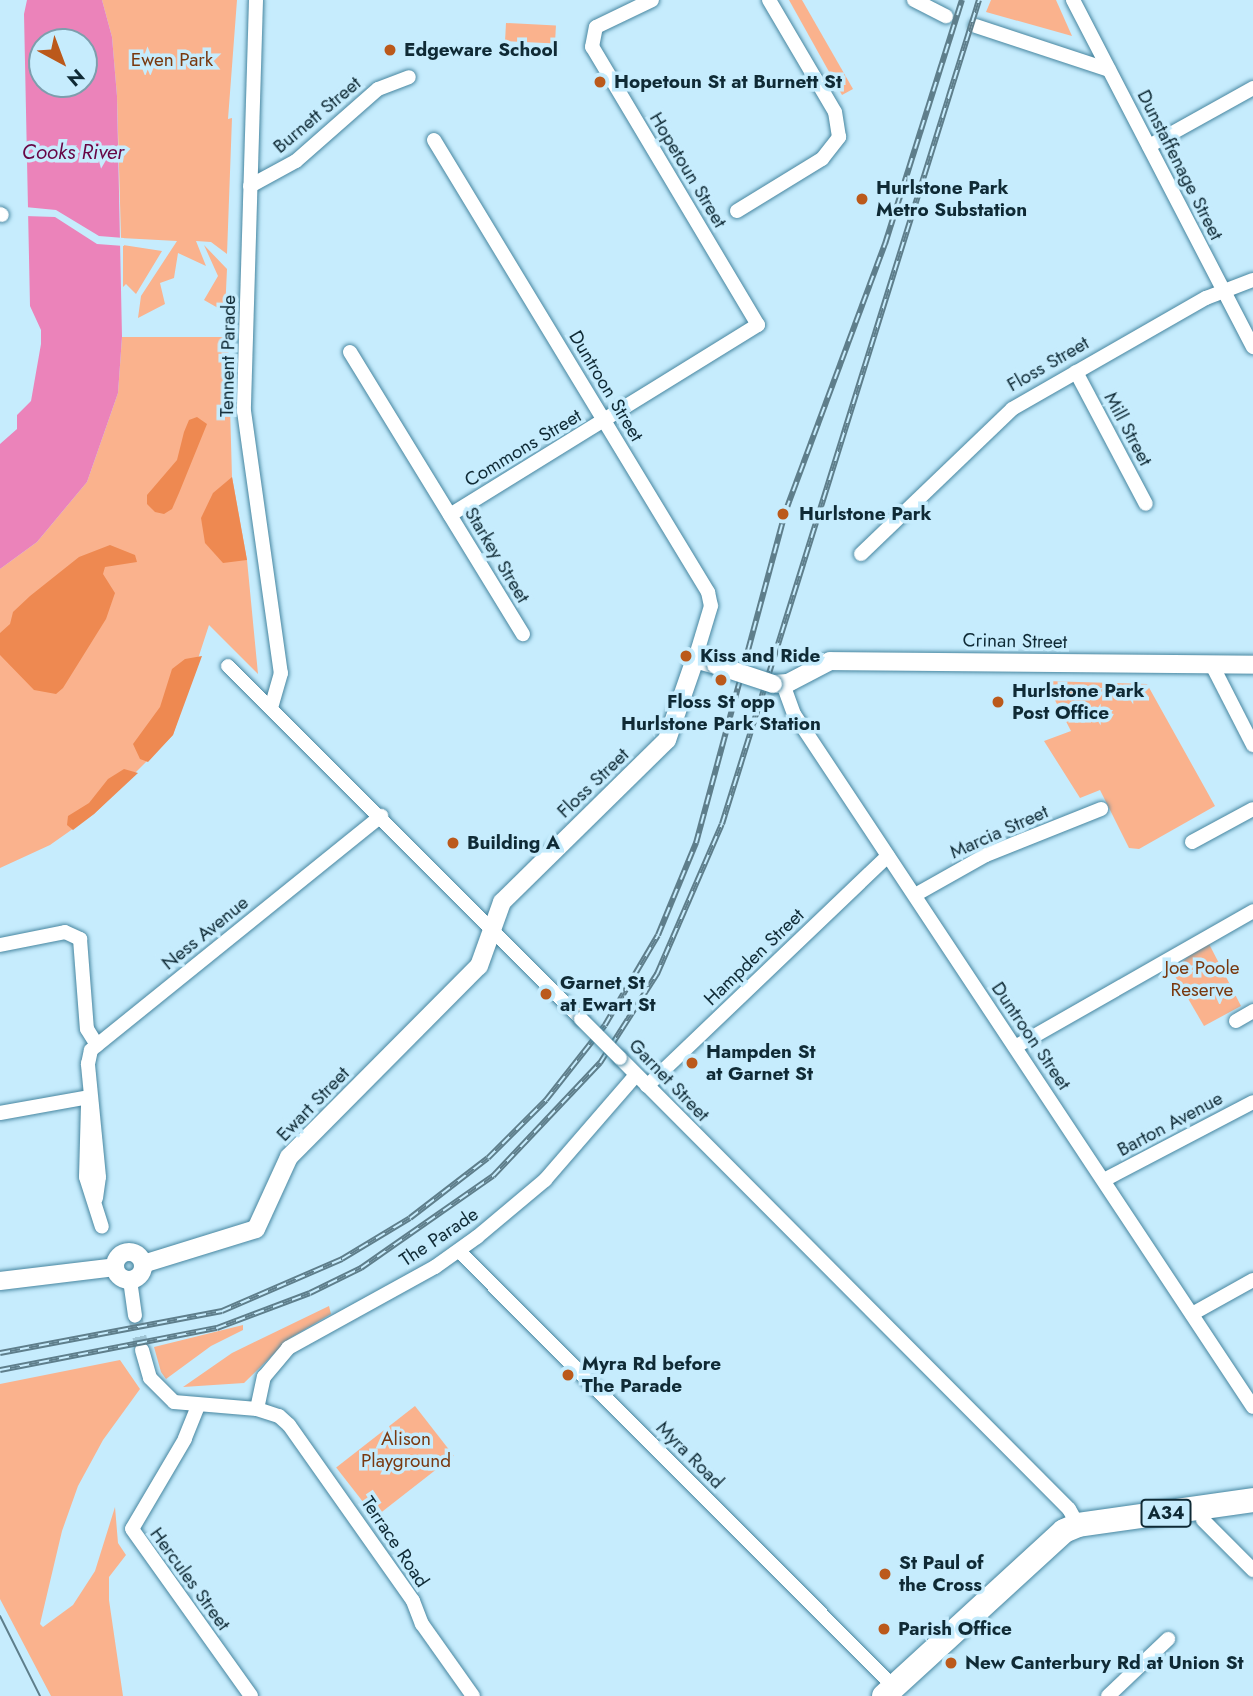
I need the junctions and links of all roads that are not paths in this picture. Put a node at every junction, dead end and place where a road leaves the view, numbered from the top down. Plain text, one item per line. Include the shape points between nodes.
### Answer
1 (256, 0) edge
2 (652, 0) edge
3 (769, 0) edge
4 (914, 0) edge
5 (1073, 0) edge
6 (946, 16) dead end
7 (976, 26) dead end
8 (1109, 70) junction
9 (409, 77) dead end
10 (1253, 88) edge
11 (434, 140) dead end
12 (1149, 146) junction
13 (250, 186) junction
14 (737, 211) dead end
15 (1253, 280) edge
16 (1223, 291) junction
17 (758, 326) joint
18 (1253, 347) edge
19 (351, 352) dead end
20 (1076, 372) junction
21 (605, 420) junction
22 (1146, 504) dead end
23 (450, 515) junction
24 (861, 554) dead end
25 (523, 634) dead end
26 (695, 659) junction
27 (1212, 665) junction
28 (1253, 665) edge
29 (228, 666) dead end
30 (778, 684) junction
31 (271, 708) junction
32 (1253, 745) edge
33 (1253, 808) edge
34 (1101, 809) dead end
35 (381, 816) junction
36 (1192, 842) dead end
37 (888, 856) junction
38 (915, 895) junction
39 (1253, 911) edge
40 (492, 930) junction
41 (0, 945) edge
42 (1253, 1012) edge
43 (1236, 1021) dead end
44 (97, 1045) junction
45 (1015, 1047) junction
46 (636, 1075) junction
47 (647, 1086) junction
48 (89, 1097) junction
49 (1253, 1101) edge
50 (0, 1112) edge
51 (1104, 1180) junction
52 (102, 1227) dead end
53 (459, 1251) junction
54 (143, 1264) junction
55 (115, 1267) junction
56 (130, 1280) junction
57 (1253, 1280) edge
58 (0, 1281) edge
59 (1192, 1314) junction
60 (135, 1316) tunnel mouth
61 (142, 1350) tunnel mouth
62 (198, 1406) junction
63 (1253, 1407) edge
64 (257, 1409) junction
65 (1253, 1500) edge
66 (1253, 1512) edge
67 (1203, 1520) junction
68 (1078, 1525) junction
69 (1253, 1570) edge
70 (1168, 1639) dead end
71 (894, 1694) edge
72 (251, 1696) edge
73 (473, 1696) edge
74 (1108, 1696) edge

1 - 13 street, Tennent Parade
2 - 17 street, Hopetoun Street via 601,24 592,33 592,47
3 - 14 street via 835,112 839,137 822,159
4 - 6 street
5 - 8 street, Dunstaffenage Street
7 - 8 street
8 - 12 street, Dunstaffenage Street
9 - 13 street, Burnett Street via 378,89 296,161
10 - 12 street
11 - 21 street, Duntroon Street
12 - 16 street, Dunstaffenage Street
13 - 31 street, Tennent Parade via 244,411 281,673
15 - 16 street, Floss Street
16 - 18 street, Dunstaffenage Street
16 - 20 street, Floss Street
17 - 21 street, Commons Street
19 - 23 street, Starkey Street
20 - 22 street, Mill Street
20 - 24 street, Floss Street via 1012,409
21 - 23 street, Commons Street
21 - 26 street, Duntroon Street via 710,597
23 - 25 street, Starkey Street
26 - 30 street, bridge
26 - 40 street, Floss Street via 670,736 502,902
27 - 28 street, Crinan Street
27 - 30 street, Crinan Street via 830,661
27 - 32 street
29 - 31 street, Garnet Street
30 - 37 street, Duntroon Street
31 - 35 street, Garnet Street
33 - 36 street
34 - 38 street, Marcia Street via 986,856
35 - 40 street, Garnet Street
35 - 44 street, Ness Avenue
37 - 38 street, Duntroon Street
37 - 47 street, Hampden Street
38 - 45 street, Duntroon Street
39 - 45 street
40 - 46 street, Garnet Street, bridge
40 - 54 street, Ewart Street via 479,966 289,1157 256,1229
41 - 44 street via 65,932 79,939 87,1030
42 - 43 street
44 - 48 street via 88,1059
45 - 51 street, Duntroon Street
46 - 47 street, Garnet Street
46 - 53 street, The Parade via 545,1180
47 - 68 street, Garnet Street via 1069,1509
48 - 50 street
48 - 52 street
49 - 51 street, Barton Avenue
51 - 59 street, Duntroon Street
53 - 64 street, The Parade via 288,1348 264,1377
53 - 71 street, Myra Road
54 - 55 street via 130,1252 121,1255
54 - 56 street via 141,1273
55 - 56 street via 120,1277
55 - 58 street
56 - 60 street
57 - 59 street
59 - 63 street, Duntroon Street
61 - 62 street, Terrace Road via 156,1385 174,1402
62 - 64 street, Terrace Road
62 - 72 street, Hercules Street via 185,1439 132,1529
64 - 73 street, Terrace Road via 279,1416 289,1425 413,1601 422,1624
65 - 68 highway, A34
66 - 67 highway, A34
67 - 69 street
67 - 71 highway, A34 via 1093,1535 1068,1543
68 - 71 highway, A34 via 1051,1539
70 - 74 street

